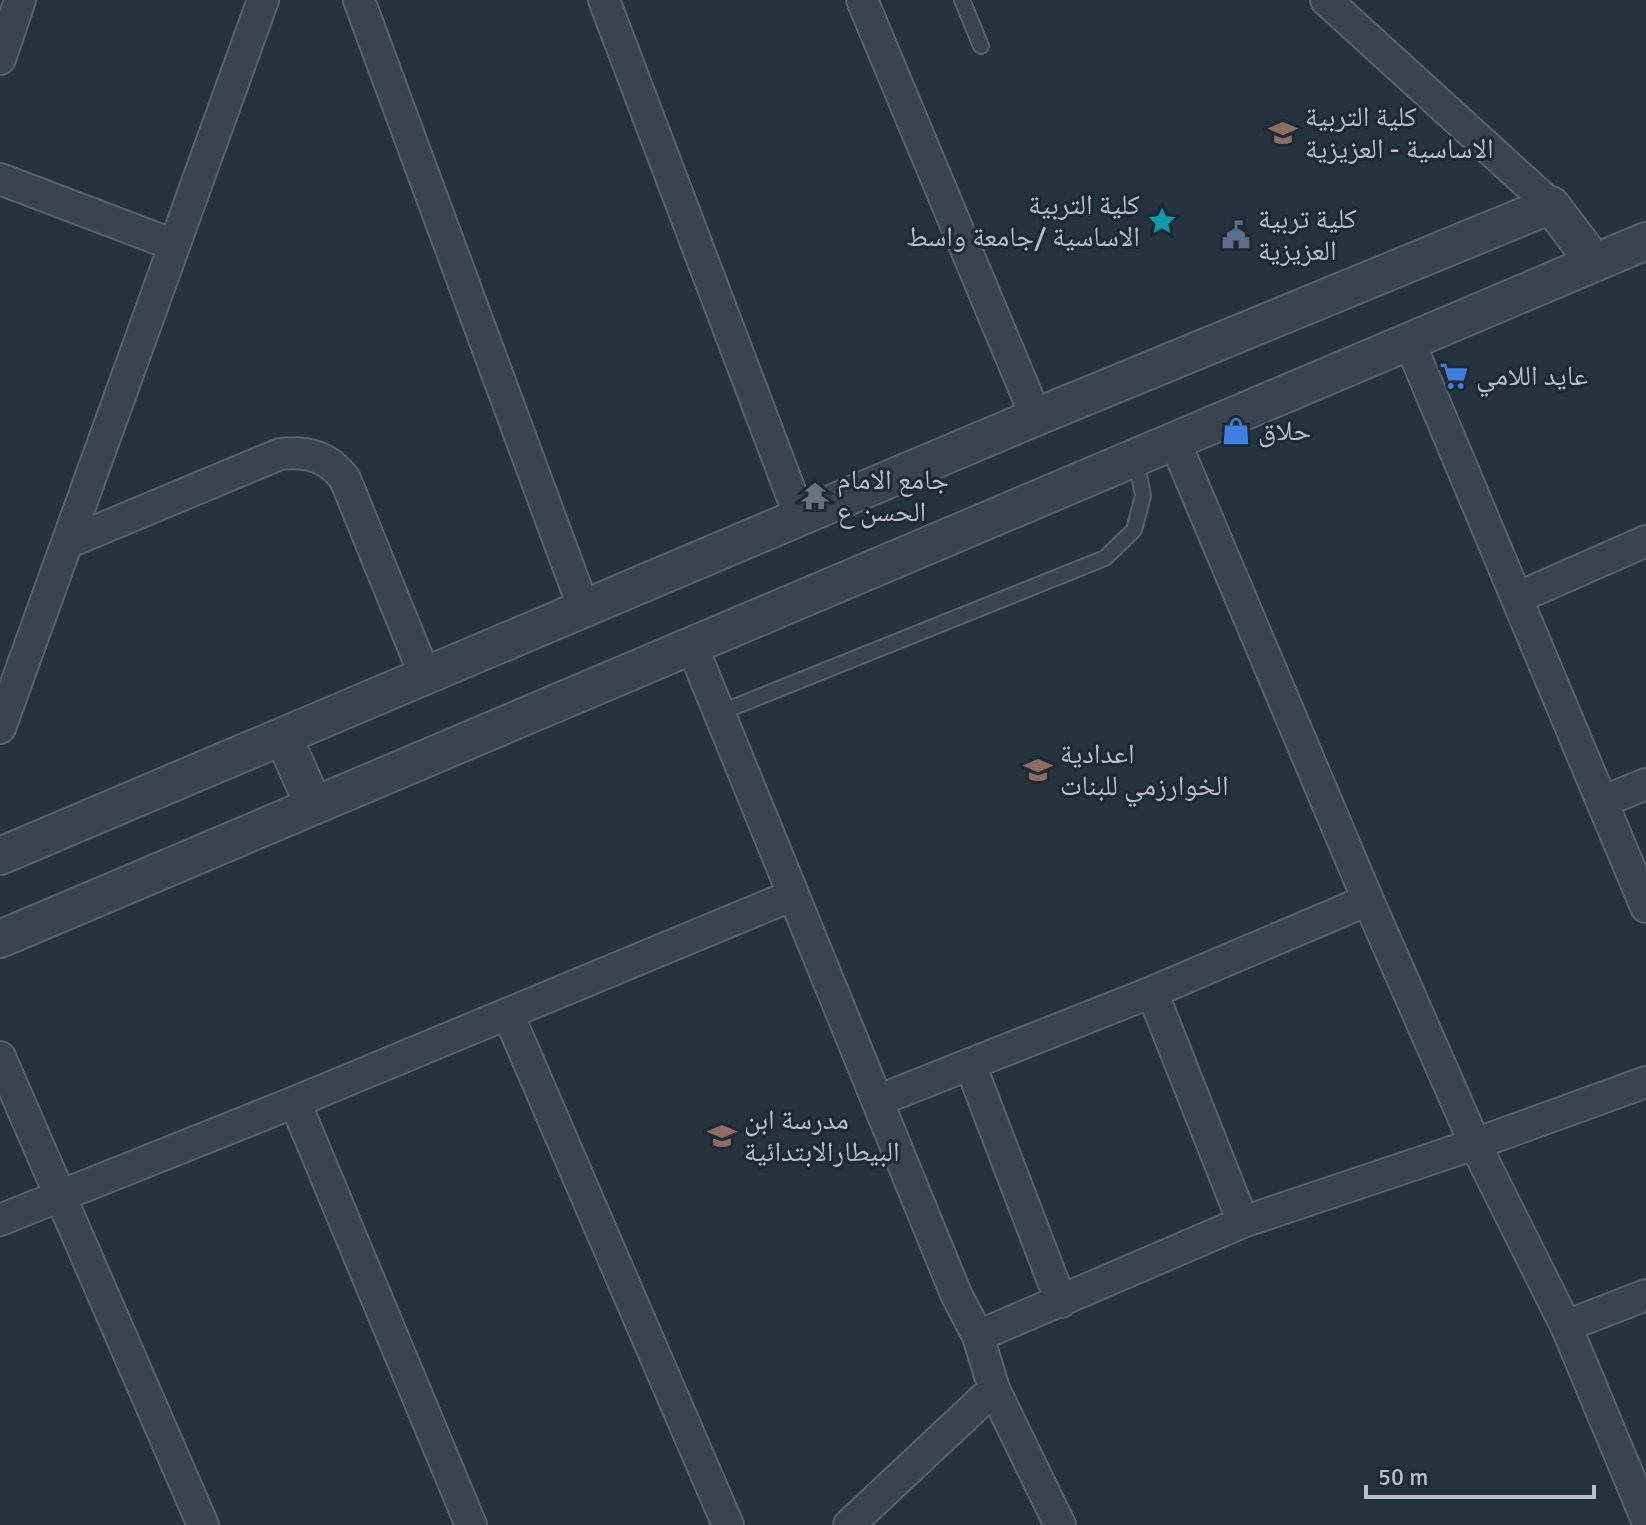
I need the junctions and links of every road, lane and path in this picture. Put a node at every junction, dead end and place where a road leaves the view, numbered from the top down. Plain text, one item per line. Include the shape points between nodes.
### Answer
1 (20, 0) edge
2 (263, 0) edge
3 (359, 0) edge
4 (604, 0) edge
5 (862, 0) edge
6 (962, 0) edge
7 (1326, 0) edge
8 (3, 43) edge
9 (981, 46) dead end
10 (0, 179) edge
11 (1551, 205) junction
12 (1646, 241) edge
13 (174, 245) junction
14 (1595, 263) junction
15 (1409, 341) junction
16 (1036, 417) junction
17 (1175, 442) junction
18 (1136, 457) junction
19 (800, 517) junction
20 (1646, 541) edge
21 (67, 543) junction
22 (1517, 598) junction
23 (584, 609) junction
24 (692, 646) junction
25 (425, 676) junction
26 (719, 713) junction
27 (0, 728) edge
28 (283, 736) junction
29 (1646, 784) edge
30 (1602, 802) junction
31 (314, 806) junction
32 (0, 856) edge
33 (793, 895) junction
34 (1368, 900) junction
35 (1646, 907) edge
36 (0, 939) edge
37 (1152, 992) junction
38 (508, 1014) junction
39 (0, 1057) edge
40 (970, 1064) junction
41 (1646, 1082) edge
42 (877, 1101) junction
43 (295, 1102) junction
44 (1475, 1144) junction
45 (60, 1196) junction
46 (0, 1220) edge
47 (1243, 1222) junction
48 (1646, 1295) edge
49 (1061, 1302) junction
50 (1566, 1326) junction
51 (978, 1336) junction
52 (994, 1389) junction
53 (1646, 1518) edge
54 (203, 1525) edge
55 (471, 1525) edge
56 (728, 1525) edge
57 (849, 1525) edge
58 (1060, 1525) edge

1 - 8 street
2 - 13 street
3 - 23 street
4 - 19 street
5 - 16 street
6 - 9 lane
7 - 11 street
10 - 13 street
11 - 14 street
11 - 16 street
12 - 14 street
13 - 21 street
14 - 15 street
15 - 17 street
15 - 22 street
16 - 19 street
17 - 18 street
17 - 34 street
18 - 24 street
18 - 26 lane via 1143,496 1134,530 1105,558
19 - 23 street
20 - 22 street
21 - 25 street via 280,454 326,459 345,479
21 - 27 street
22 - 30 street
23 - 25 street
24 - 26 street
24 - 31 street
25 - 28 street
26 - 33 street
28 - 31 street
28 - 32 street
29 - 30 street
30 - 35 street
31 - 36 street
33 - 38 street
33 - 42 street
34 - 37 street
34 - 44 street
37 - 40 street
37 - 47 street
38 - 43 street
38 - 56 street
39 - 45 street
40 - 42 street
40 - 49 street
41 - 44 street
42 - 51 street
43 - 45 street
43 - 55 street
44 - 47 street
44 - 50 street
45 - 46 street
45 - 54 street
47 - 49 street
48 - 50 street
49 - 51 street
50 - 53 street
51 - 52 street
52 - 57 street
52 - 58 street

